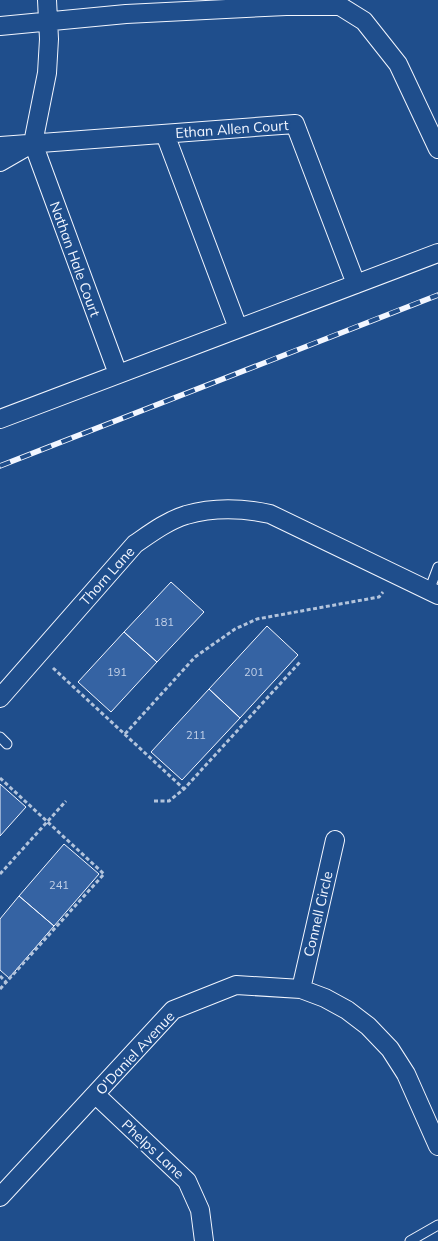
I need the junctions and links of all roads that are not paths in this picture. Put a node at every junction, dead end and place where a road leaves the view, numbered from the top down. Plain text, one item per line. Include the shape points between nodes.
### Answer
1 (46, 0) edge
2 (48, 21) junction
3 (0, 26) edge
4 (165, 134) junction
5 (33, 143) junction
6 (0, 146) edge
7 (438, 149) edge
8 (0, 162) edge
9 (438, 253) edge
10 (356, 284) junction
11 (238, 328) junction
12 (118, 374) junction
13 (1, 416) edge
14 (438, 567) edge
15 (433, 593) edge
16 (0, 698) edge
17 (0, 737) edge
18 (7, 744) dead end
19 (335, 840) dead end
20 (300, 989) junction
21 (96, 1095) junction
22 (438, 1146) edge
23 (0, 1196) edge
24 (438, 1225) edge
25 (204, 1241) edge
26 (410, 1241) edge

1 - 2 street
2 - 3 street
2 - 5 street via 47,73
2 - 7 street via 276,6 340,6 364,21 398,64
4 - 5 street, Ethan Allen Court
4 - 10 street, Ethan Allen Court via 295,124
4 - 11 street
5 - 6 street, Ethan Allen Court
5 - 8 street
5 - 12 street, Nathan Hale Court
9 - 10 street
10 - 11 street
11 - 12 street
12 - 13 street
14 - 15 lane
15 - 16 street, Thorn Lane via 270,514 246,509 185,515 161,526 135,544
17 - 18 lane
19 - 20 street, Connell Circle
20 - 21 street, O'Daniel Avenue via 236,985 173,1010
20 - 22 street, O'Daniel Avenue via 347,1010 390,1049 406,1074
21 - 23 street, O'Daniel Avenue
21 - 25 street, Phelps Lane via 187,1181 200,1210
24 - 26 lane

